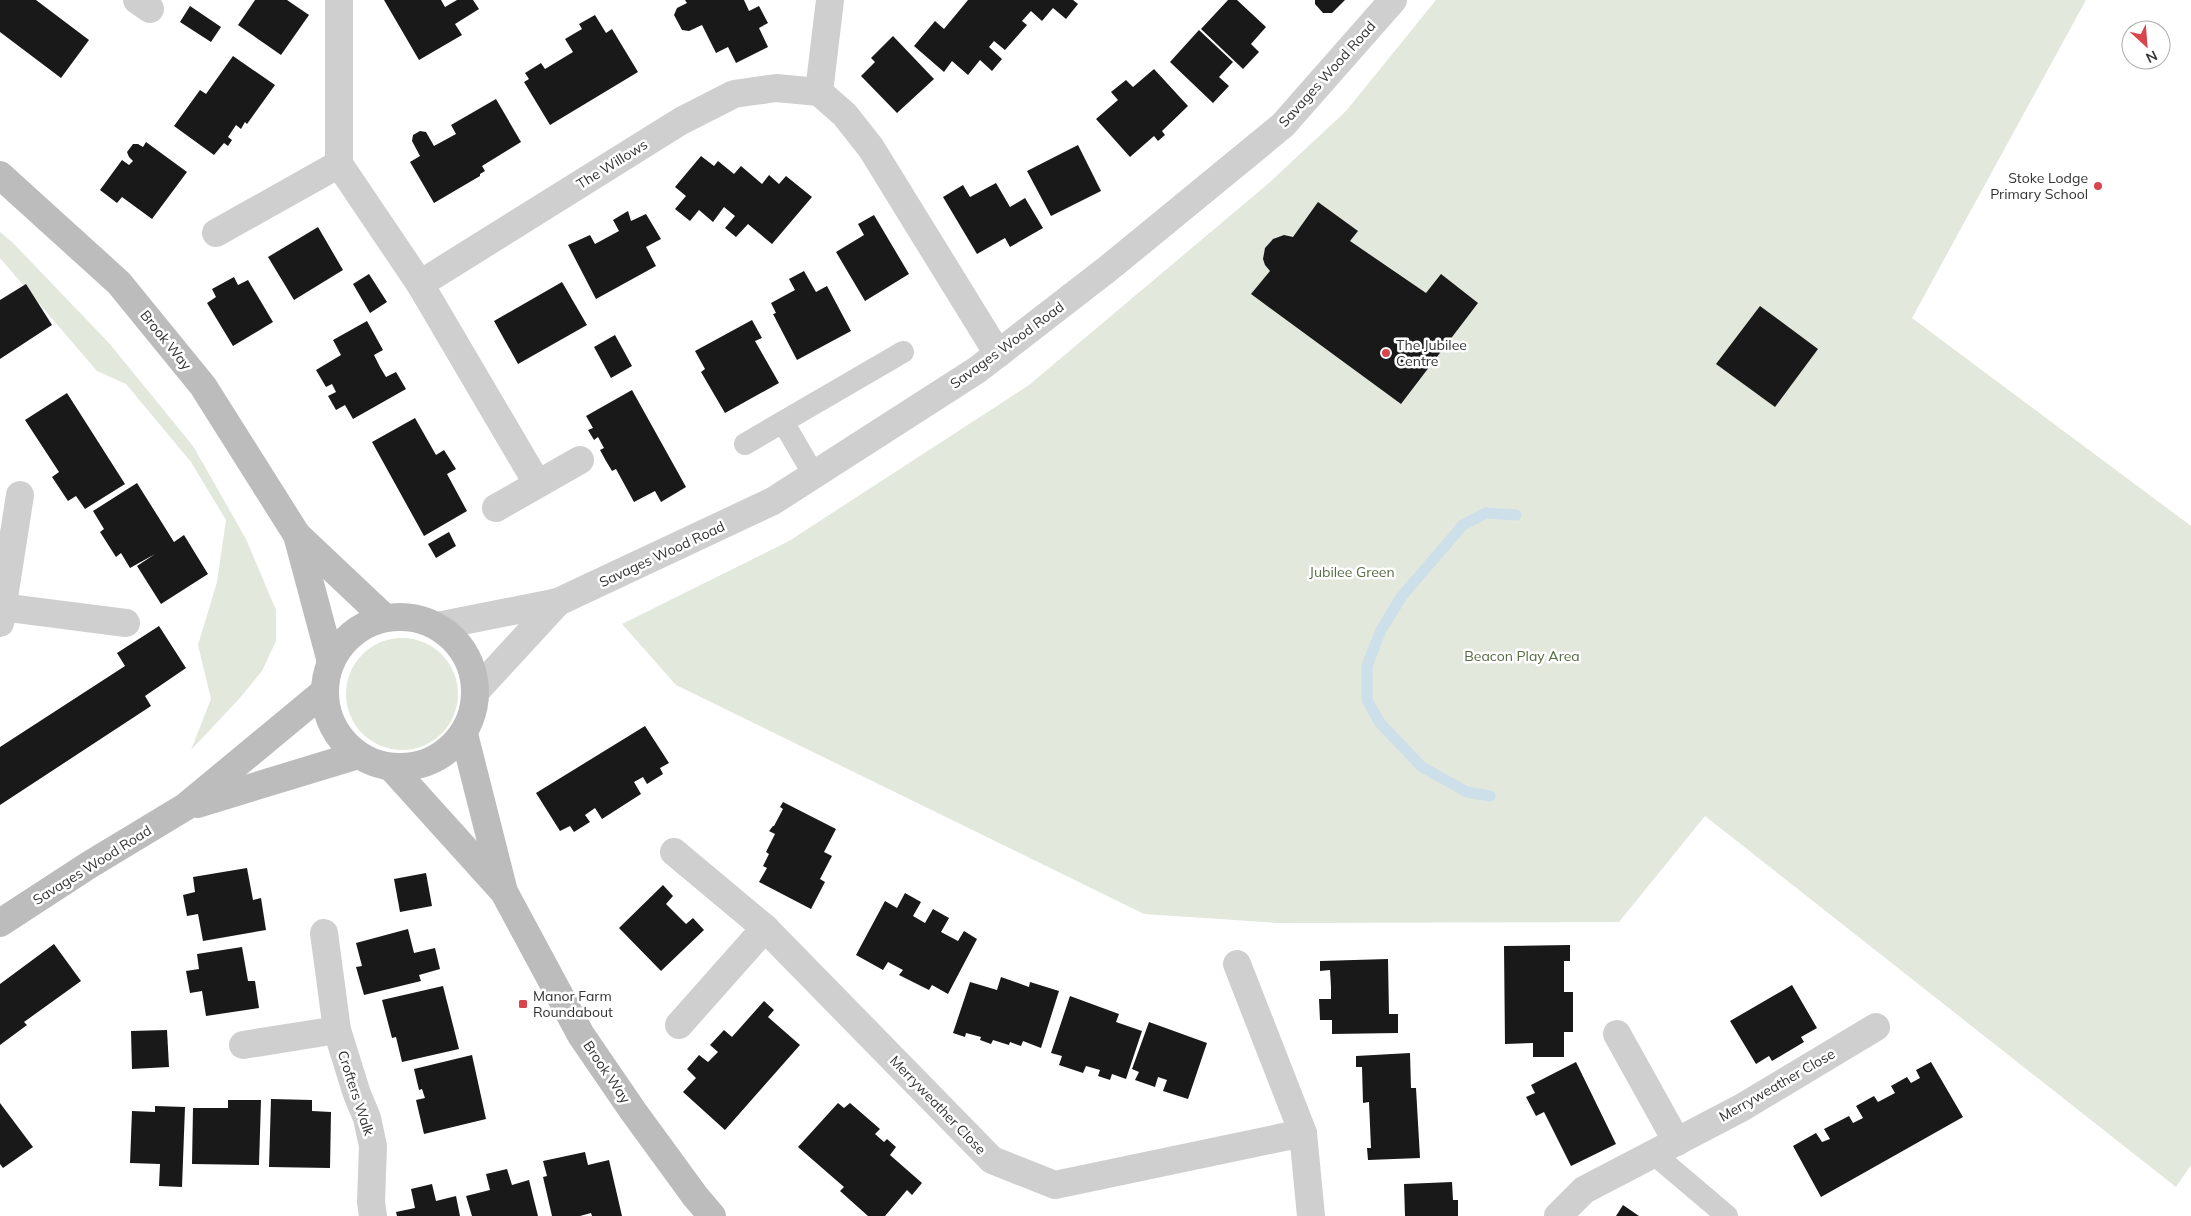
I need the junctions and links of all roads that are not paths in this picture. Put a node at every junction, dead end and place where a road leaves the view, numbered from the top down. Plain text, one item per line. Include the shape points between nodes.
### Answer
1 (339, 0) edge
2 (830, 0) edge
3 (1394, 0) edge
4 (819, 92) junction
5 (339, 164) junction
6 (0, 175) edge
7 (216, 233) dead end
8 (420, 284) junction
9 (903, 352) dead end
10 (998, 354) junction
11 (783, 422) junction
12 (745, 444) dead end
13 (580, 460) dead end
14 (814, 475) junction
15 (537, 483) junction
16 (20, 495) dead end
17 (496, 508) dead end
18 (297, 535) junction
19 (558, 602) junction
20 (1, 613) edge
21 (385, 618) junction
22 (126, 623) dead end
23 (437, 626) junction
24 (331, 662) junction
25 (476, 690) junction
26 (324, 691) junction
27 (464, 734) junction
28 (358, 755) junction
29 (392, 768) junction
30 (185, 808) junction
31 (674, 852) dead end
32 (504, 892) junction
33 (0, 923) edge
34 (766, 928) junction
35 (324, 934) dead end
36 (1238, 964) dead end
37 (679, 1025) dead end
38 (1876, 1027) dead end
39 (337, 1030) junction
40 (1617, 1034) dead end
41 (243, 1045) dead end
42 (1303, 1133) junction
43 (1665, 1148) junction
44 (373, 1216) edge
45 (712, 1216) edge
46 (1311, 1216) edge
47 (1558, 1216) edge
48 (1727, 1216) edge

1 - 5 street
2 - 4 street
3 - 10 street, Savages Wood Road via 1283,124 1110,267
4 - 8 street, The Willows via 776,88 734,94 681,121
4 - 10 street via 845,115 871,148
5 - 7 street
5 - 8 street
6 - 18 street, Brook Way via 125,290 203,386
8 - 15 street
9 - 11 lane
10 - 14 street, Savages Wood Road
11 - 12 lane
11 - 14 lane
13 - 15 street
14 - 19 street, Savages Wood Road via 773,501
15 - 17 street
16 - 20 street
18 - 21 street, Brook Way
18 - 24 street, Brook Way
19 - 23 street, Savages Wood Road
19 - 25 street, Savages Wood Road
20 - 22 street
21 - 23 street via 412,617
21 - 24 street via 363,627 344,642
23 - 25 street via 458,643 471,665
24 - 26 street
25 - 27 street via 474,713
26 - 28 street via 328,716 340,738
26 - 30 street, Savages Wood Road
27 - 29 street via 444,754 420,766
27 - 32 street, Brook Way
28 - 29 street
28 - 30 street, Savages Wood Road
29 - 32 street, Brook Way
30 - 33 street, Savages Wood Road via 89,864
31 - 34 street, Merryweather Close
32 - 45 street, Brook Way via 581,1034 633,1111
34 - 37 street
34 - 42 street, Merryweather Close via 992,1160 1055,1185
35 - 39 street, Crofters Walk
36 - 42 street
38 - 43 street, Merryweather Close via 1741,1108
39 - 41 street
39 - 44 street, Crofters Walk via 367,1118 373,1146
40 - 43 street
42 - 46 street
43 - 47 street, Merryweather Close via 1584,1190
43 - 48 lane

